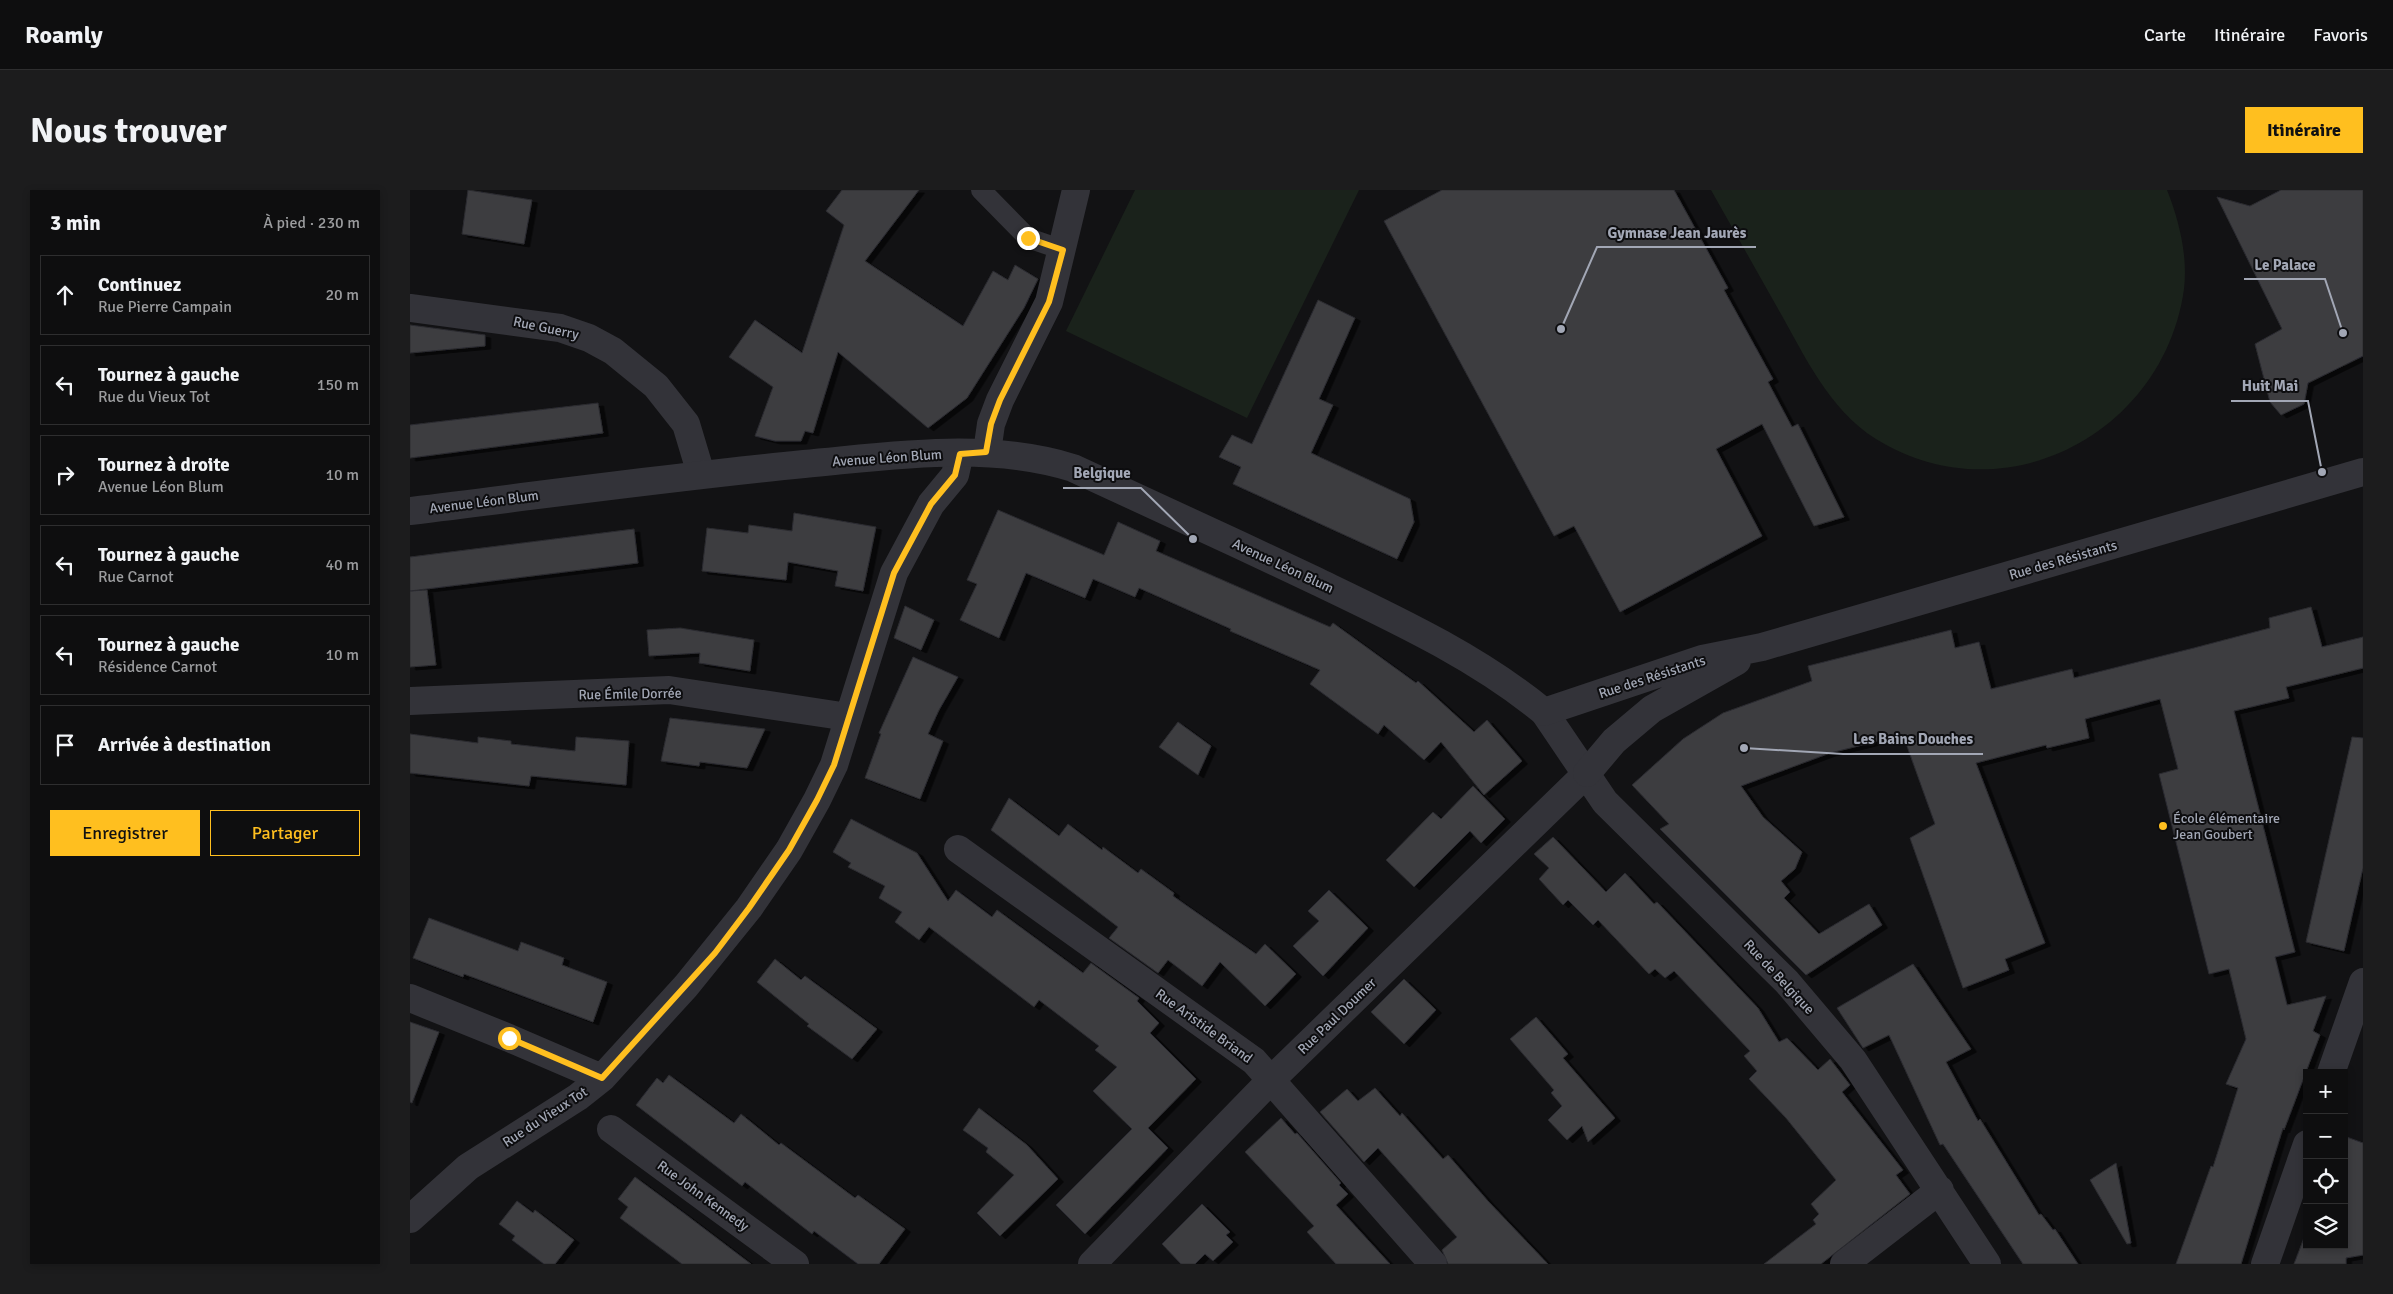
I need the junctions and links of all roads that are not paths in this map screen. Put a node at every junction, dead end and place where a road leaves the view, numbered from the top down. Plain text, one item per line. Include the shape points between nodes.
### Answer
1 (981, 190) edge
2 (1076, 190) edge
3 (1063, 250) junction
4 (410, 308) edge
5 (986, 452) junction
6 (960, 454) junction
7 (2363, 472) edge
8 (701, 474) junction
9 (410, 510) edge
10 (1762, 647) junction
11 (410, 701) edge
12 (1544, 712) junction
13 (848, 717) junction
14 (1587, 773) junction
15 (958, 849) dead end
16 (2363, 982) edge
17 (410, 998) edge
18 (2333, 1069) edge
19 (602, 1078) junction
20 (1270, 1081) junction
21 (611, 1129) dead end
22 (2303, 1155) edge
23 (1940, 1190) junction
24 (410, 1219) edge
25 (795, 1264) edge
26 (1092, 1264) edge
27 (1433, 1264) edge
28 (1844, 1264) edge
29 (1987, 1264) edge
30 (2265, 1264) edge

1 - 3 lane via 1028,238
2 - 3 street
3 - 5 street via 1049,302 1000,400
4 - 8 street, Rue Guerry via 560,328 613,351 656,386 686,424
5 - 6 street, Avenue Léon Blum
5 - 12 street, Avenue Léon Blum via 1045,459 1073,468 1174,514 1442,644 1519,691
6 - 8 street, Avenue Léon Blum via 885,456
6 - 13 street, Rue du Vieux Tot via 955,475 931,504 894,573
7 - 10 street, Rue des Résistants
8 - 9 street, Avenue Léon Blum via 610,488
10 - 12 street, Rue des Résistants via 1702,659
10 - 14 street, Rue des Résistants via 1652,709 1614,741
11 - 13 street, Rue Émile Dorrée via 669,690
12 - 14 street, Rue de Belgique
13 - 19 street, Rue du Vieux Tot via 834,765 789,850 715,953
14 - 20 street, Rue Paul Doumer
14 - 23 street, Rue de Belgique via 1605,802 1787,982 1847,1053
15 - 20 street, Rue Aristide Briand via 1254,1061
16 - 18 street
17 - 19 street
19 - 24 street, Rue du Vieux Tot via 578,1097 468,1167
20 - 26 street, Rue Paul Doumer
20 - 27 street, Rue Aristide Briand
21 - 25 street, Rue John Kennedy
22 - 30 street
23 - 28 street
23 - 29 street, Rue de Belgique

